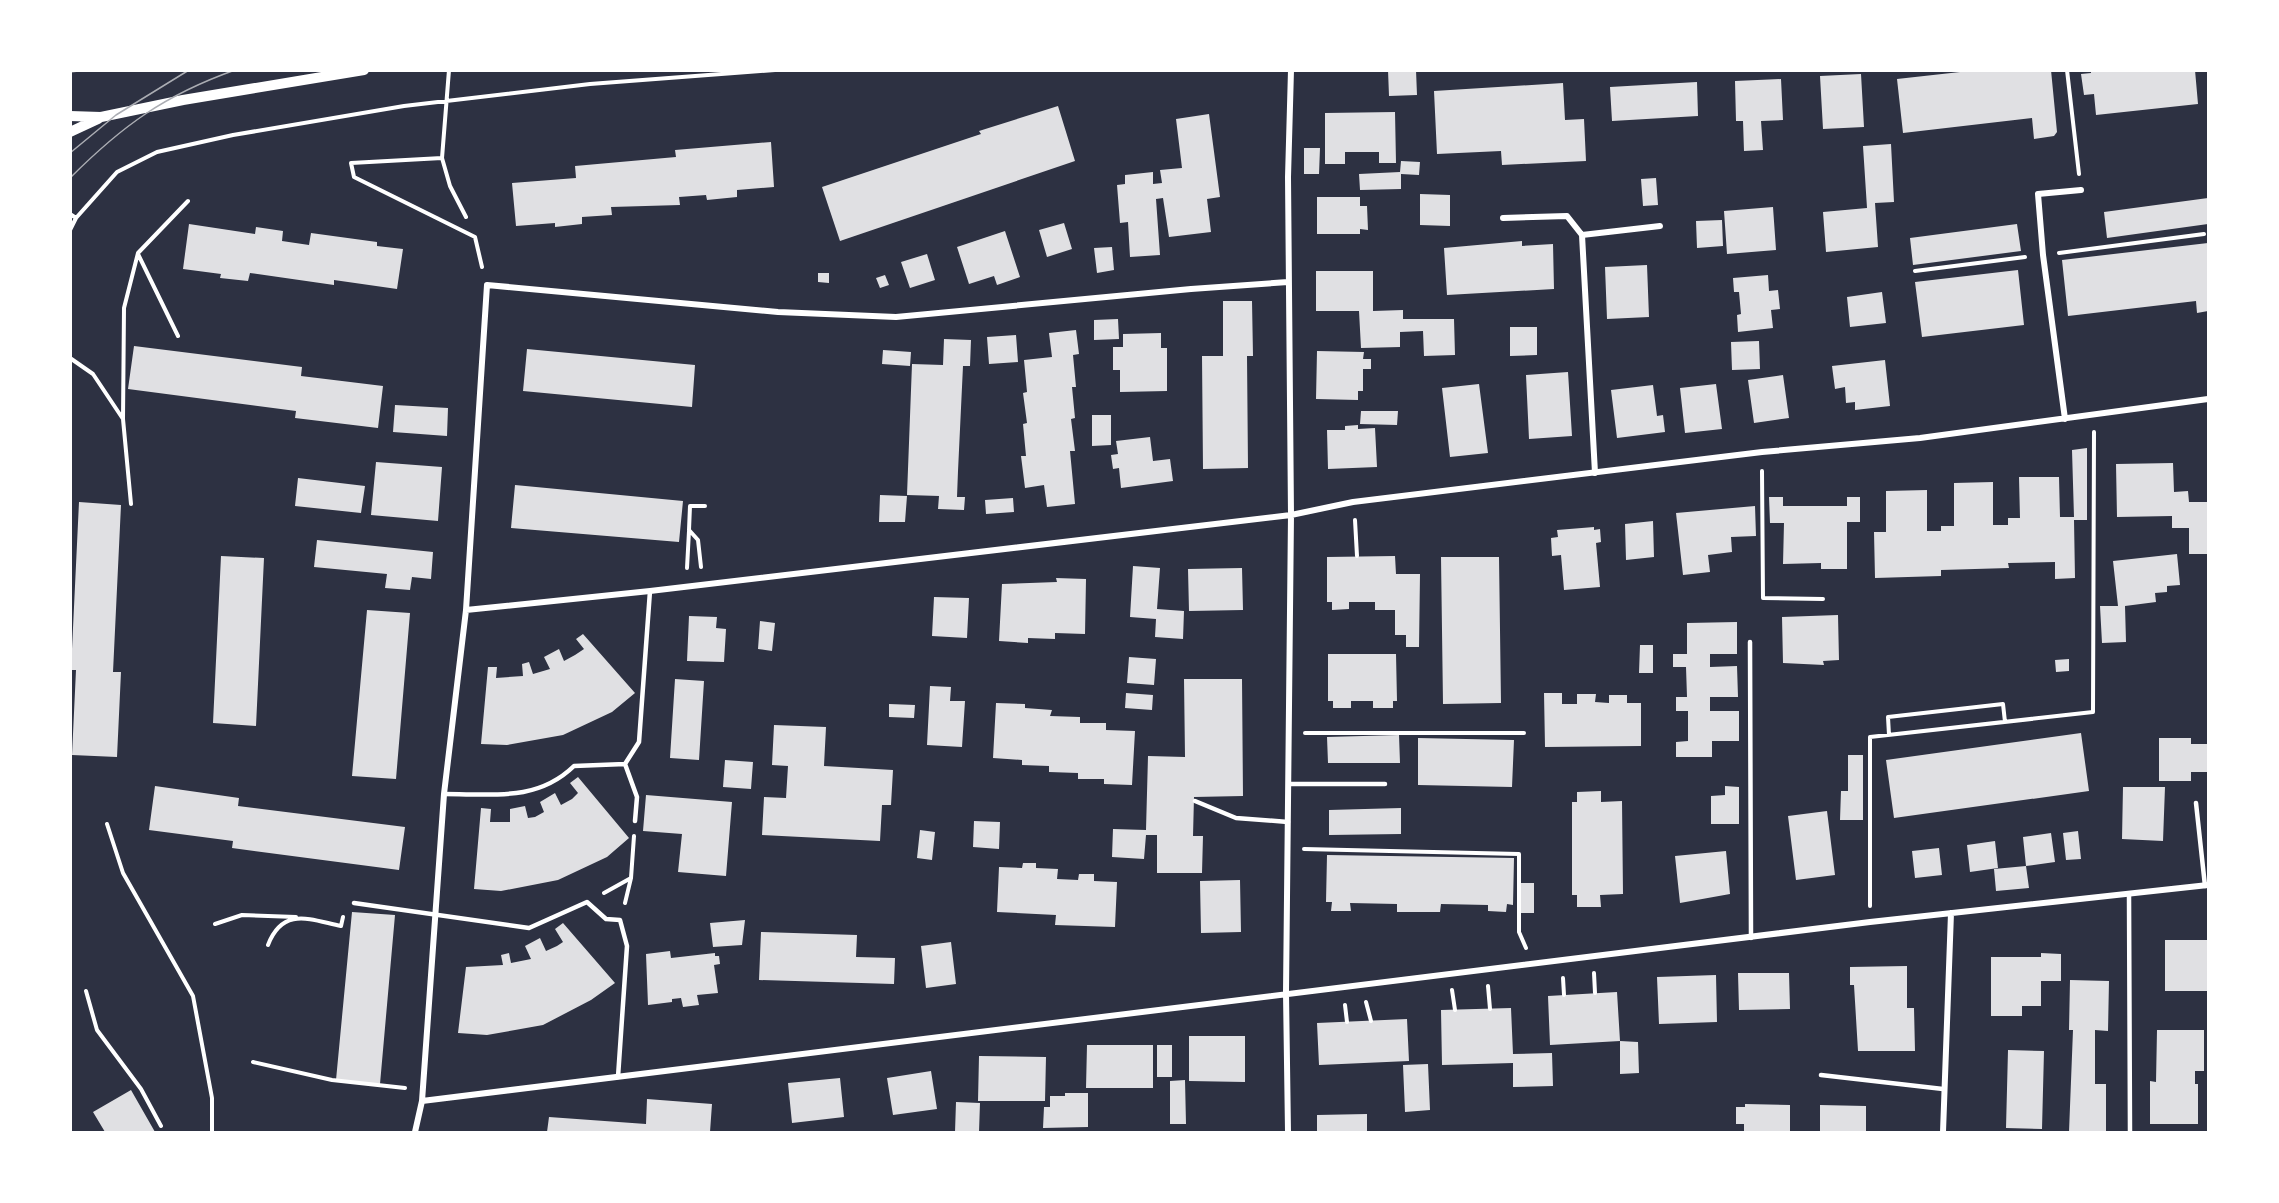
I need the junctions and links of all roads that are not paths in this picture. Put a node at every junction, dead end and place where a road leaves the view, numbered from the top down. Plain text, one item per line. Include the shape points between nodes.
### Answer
1 (364, 70) edge
2 (1291, 70) edge
3 (70, 116) edge
4 (101, 117) junction
5 (70, 132) edge
6 (2081, 190) road end
7 (1503, 218) dead end
8 (1660, 226) dead end
9 (1582, 235) junction
10 (1288, 282) junction
11 (2208, 399) edge
12 (2065, 419) junction
13 (1595, 473) junction
14 (1291, 515) junction
15 (650, 591) junction
16 (466, 610) junction
17 (1750, 642) dead end
18 (625, 764) junction
19 (1288, 784) junction
20 (1385, 784) dead end
21 (444, 794) junction
22 (1195, 801) dead end
23 (2196, 803) dead end
24 (635, 821) road end
25 (1288, 822) junction
26 (2207, 885) edge
27 (2129, 895) junction
28 (354, 903) road end
29 (1951, 913) junction
30 (435, 915) junction
31 (1751, 938) junction
32 (1286, 993) junction
33 (1821, 1075) dead end
34 (618, 1077) junction
35 (1943, 1089) junction
36 (422, 1101) junction
37 (415, 1132) edge
38 (1288, 1132) edge
39 (1943, 1132) edge
40 (2130, 1132) edge

1 - 4 street
2 - 10 street
3 - 4 street
4 - 5 street
6 - 12 street via 2038,194
7 - 9 street via 1567,216
8 - 9 street
9 - 13 street
10 - 14 street
10 - 16 street via 896,317 778,312 487,285
11 - 12 street
12 - 13 street
13 - 14 street via 1353,502
14 - 15 street
14 - 19 street
15 - 16 street
15 - 18 lane via 639,742
16 - 21 street
17 - 31 lane
18 - 21 lane via 574,766 561,779 521,795
18 - 24 lane via 637,797
19 - 20 lane
19 - 25 street
21 - 30 street
22 - 25 lane via 1236,818
23 - 26 lane
25 - 32 street
26 - 27 street
27 - 29 street
27 - 40 lane
28 - 30 lane
29 - 31 street
29 - 35 street
30 - 34 lane via 529,928 588,902 606,919 620,920 627,946
30 - 36 street
31 - 32 street
32 - 34 street
32 - 38 street
33 - 35 lane
34 - 36 street
35 - 39 street
36 - 37 street

